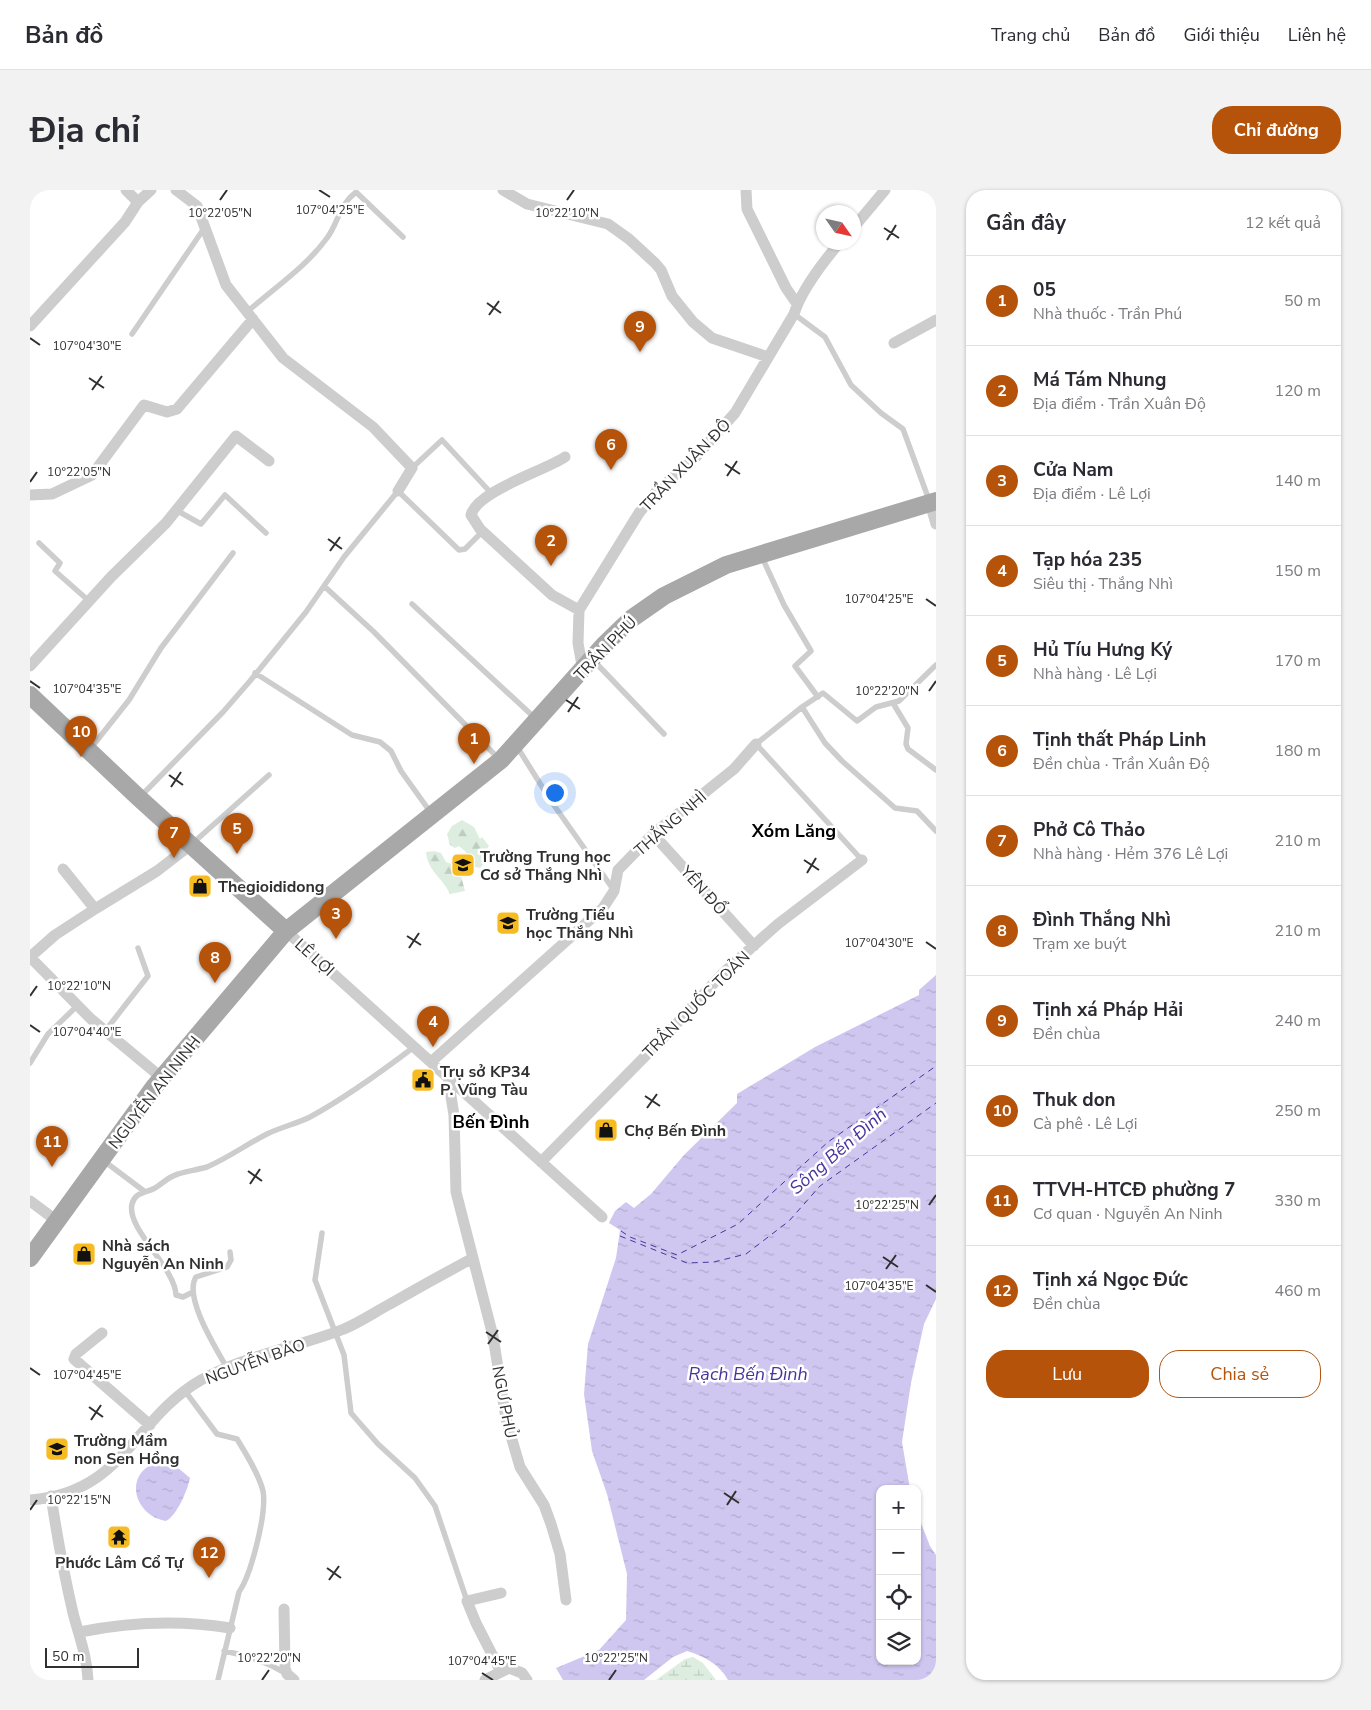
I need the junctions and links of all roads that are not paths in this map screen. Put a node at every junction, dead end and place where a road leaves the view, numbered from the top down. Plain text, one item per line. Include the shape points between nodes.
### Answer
1 (126, 190) edge
2 (151, 190) edge
3 (176, 190) edge
4 (503, 190) edge
5 (746, 190) edge
6 (885, 190) edge
7 (138, 202) junction
8 (861, 219) edge
9 (205, 227) junction
10 (403, 237) dead end
11 (835, 250) edge
12 (795, 309) junction
13 (250, 315) junction
14 (936, 320) edge
15 (30, 326) edge
16 (132, 334) dead end
17 (894, 343) dead end
18 (768, 357) junction
19 (565, 457) dead end
20 (269, 461) dead end
21 (412, 468) junction
22 (398, 491) junction
23 (492, 494) junction
24 (30, 495) edge
25 (933, 502) edge
26 (176, 510) junction
27 (936, 524) edge
28 (482, 532) junction
29 (266, 533) dead end
30 (39, 544) dead end
31 (233, 553) dead end
32 (760, 553) junction
33 (324, 586) junction
34 (89, 601) junction
35 (412, 604) dead end
36 (579, 610) junction
37 (588, 665) junction
38 (30, 666) edge
39 (936, 666) edge
40 (256, 673) junction
41 (30, 695) edge
42 (818, 697) junction
43 (893, 703) junction
44 (802, 707) junction
45 (537, 720) junction
46 (664, 734) dead end
47 (515, 744) junction
48 (756, 744) junction
49 (90, 750) junction
50 (501, 760) junction
51 (936, 770) edge
52 (268, 775) dead end
53 (139, 798) junction
54 (432, 815) junction
55 (936, 831) edge
56 (653, 834) junction
57 (192, 844) junction
58 (862, 860) joint
59 (63, 869) dead end
60 (614, 891) junction
61 (95, 909) junction
62 (286, 931) junction
63 (754, 946) junction
64 (138, 948) dead end
65 (30, 957) edge
66 (77, 1006) junction
67 (105, 1031) junction
68 (414, 1047) junction
69 (430, 1062) junction
70 (30, 1063) edge
71 (162, 1078) junction
72 (448, 1078) junction
73 (101, 1160) junction
74 (541, 1162) junction
75 (144, 1191) junction
76 (30, 1201) edge
77 (602, 1217) dead end
78 (57, 1221) junction
79 (322, 1233) dead end
80 (230, 1252) dead end
81 (30, 1258) edge
82 (473, 1258) junction
83 (193, 1292) junction
84 (336, 1331) junction
85 (102, 1333) dead end
86 (226, 1368) junction
87 (185, 1391) junction
88 (150, 1425) junction
89 (51, 1496) junction
90 (30, 1500) edge
91 (501, 1593) dead end
92 (566, 1600) dead end
93 (467, 1601) junction
94 (284, 1609) dead end
95 (230, 1628) junction
96 (80, 1632) junction
97 (224, 1652) junction
98 (501, 1672) junction
99 (291, 1677) edge
100 (88, 1680) edge
101 (218, 1680) edge
102 (485, 1680) edge
103 (527, 1680) edge

1 - 7 street
2 - 7 street
3 - 9 street via 197,206
4 - 18 street via 527,204 608,224 655,263 672,296 693,322 712,338
5 - 12 street via 747,209
6 - 8 street
7 - 15 street via 125,222
9 - 13 street via 226,285
9 - 16 lane
10 - 13 lane via 356,192 339,212 328,236
11 - 12 street, TRẦN XUÂN ĐỘ
12 - 18 street, TRẦN XUÂN ĐỘ
12 - 25 lane via 825,337 851,386 903,428
13 - 21 street via 283,358 373,427
13 - 24 street via 177,409 167,412 144,405 92,475 52,494
14 - 17 street
18 - 36 street, TRẦN XUÂN ĐỘ via 749,392 723,428 656,492 639,513
19 - 23 street
20 - 26 street via 236,436
21 - 22 street
21 - 23 lane via 442,440
22 - 28 lane via 459,550 465,549
22 - 33 lane
23 - 28 street via 471,514
25 - 27 street
25 - 32 main road, TRẦN PHÚ
26 - 29 lane via 201,524 225,495
26 - 34 street
28 - 36 street via 552,595
30 - 34 lane via 60,563 55,571
31 - 49 lane
32 - 37 main road, TRẦN PHÚ via 726,565 664,596 630,619
32 - 42 lane via 784,605 811,651 795,666
33 - 40 lane
33 - 50 lane
34 - 38 street
35 - 45 lane
36 - 37 street via 578,643
37 - 45 main road, TRẦN PHÚ
37 - 46 lane
39 - 43 lane via 900,701
40 - 53 lane via 223,712
40 - 54 lane via 352,735 380,742 391,751
41 - 49 main road, LÊ LỢI
42 - 43 lane via 823,693 857,721 876,707
42 - 44 lane, THẮNG NHÌ
43 - 51 lane via 908,728 908,749
44 - 48 lane, THẮNG NHÌ
44 - 55 lane via 825,743 842,761 896,808 917,811
45 - 47 main road, TRẦN PHÚ
47 - 50 main road, TRẦN PHÚ
47 - 60 lane
48 - 56 street, THẮNG NHÌ via 734,768
48 - 58 lane
49 - 53 main road, LÊ LỢI
50 - 54 main road, TRẦN PHÚ
52 - 57 lane
53 - 57 main road, LÊ LỢI
54 - 62 main road, TRẦN PHÚ
56 - 60 street, THẮNG NHÌ via 618,870
56 - 63 street, YÊN ĐỔ
57 - 61 street via 157,871
57 - 62 main road, LÊ LỢI
58 - 63 street, TRẦN QUỐC TOẢN
59 - 61 street
60 - 69 street, THẮNG NHÌ via 604,908
61 - 65 street via 55,935
62 - 68 street, LÊ LỢI
62 - 71 main road, NGUYỄN AN NINH
63 - 74 street, TRẦN QUỐC TOẢN via 723,973
64 - 67 lane via 148,976
65 - 66 street
66 - 67 street
66 - 70 lane via 48,1034
67 - 71 street
68 - 69 street, LÊ LỢI
68 - 75 lane via 309,1117 270,1133 217,1162 179,1173
69 - 72 street, LÊ LỢI
71 - 73 main road, NGUYỄN AN NINH
72 - 74 street, LÊ LỢI
72 - 82 street, NGƯ PHỦ via 454,1115 456,1192
73 - 75 lane
73 - 78 main road, NGUYỄN AN NINH
74 - 77 street, LÊ LỢI
75 - 83 lane via 132,1204 140,1231 169,1274 176,1287 176,1295
76 - 78 street
78 - 81 main road, NGUYỄN AN NINH
79 - 84 lane via 314,1280
80 - 83 lane via 231,1260 227,1267 196,1277
82 - 84 street, NGUYỄN BẢO
82 - 92 street, NGƯ PHỦ via 493,1336 506,1419 520,1466 544,1505 551,1524 560,1554
83 - 86 lane via 200,1316
84 - 86 street, NGUYỄN BẢO
84 - 93 lane via 344,1355 351,1413 378,1444 415,1478 435,1506
85 - 88 street via 74,1359
86 - 87 street, NGUYỄN BẢO
87 - 88 street, NGUYỄN BẢO
87 - 95 lane via 217,1434 236,1439 263,1490 263,1510 247,1581 239,1592
88 - 89 street, NGUYỄN BẢO via 101,1476 66,1493
89 - 90 street, NGUYỄN BẢO
89 - 96 street via 59,1551
91 - 93 street
93 - 98 street
94 - 99 street via 285,1668
95 - 96 street via 164,1623 111,1626
95 - 97 lane
96 - 100 street via 88,1660
97 - 99 lane via 268,1662
97 - 101 lane
98 - 102 street
98 - 103 street via 509,1668 516,1670

